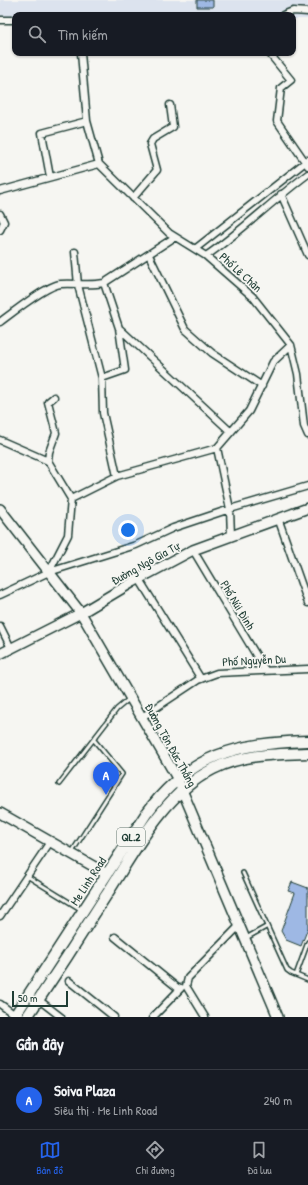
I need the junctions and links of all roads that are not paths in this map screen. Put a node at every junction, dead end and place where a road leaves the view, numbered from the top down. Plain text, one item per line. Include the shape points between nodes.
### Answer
1 (290, 12) edge
2 (308, 12) edge
3 (0, 20) edge
4 (12, 20) dead end
5 (82, 56) edge
6 (271, 56) edge
7 (170, 105) dead end
8 (87, 121) junction
9 (307, 163) edge
10 (100, 164) junction
11 (308, 174) edge
12 (50, 177) junction
13 (0, 191) edge
14 (282, 194) junction
15 (133, 198) junction
16 (0, 214) edge
17 (0, 230) edge
18 (176, 237) junction
19 (195, 249) junction
20 (75, 252) dead end
21 (149, 255) junction
22 (308, 255) edge
23 (206, 256) junction
24 (104, 283) junction
25 (78, 285) junction
26 (0, 322) edge
27 (119, 328) junction
28 (291, 345) junction
29 (102, 378) junction
30 (262, 386) junction
31 (54, 397) dead end
32 (230, 432) junction
33 (308, 435) edge
34 (0, 440) edge
35 (217, 448) junction
36 (48, 461) junction
37 (117, 476) junction
38 (308, 486) edge
39 (71, 499) junction
40 (230, 508) junction
41 (308, 508) edge
42 (0, 509) edge
43 (278, 518) junction
44 (231, 536) junction
45 (193, 550) junction
46 (49, 572) junction
47 (139, 578) junction
48 (0, 595) edge
49 (308, 603) edge
50 (81, 613) junction
51 (0, 626) edge
52 (12, 648) junction
53 (0, 654) edge
54 (308, 669) edge
55 (265, 670) junction
56 (201, 679) junction
57 (131, 698) junction
58 (142, 717) junction
59 (94, 740) junction
60 (308, 741) edge
61 (308, 753) edge
62 (177, 778) junction
63 (59, 784) dead end
64 (182, 789) junction
65 (0, 813) edge
66 (50, 842) junction
67 (70, 854) junction
68 (243, 873) dead end
69 (107, 874) junction
70 (27, 876) junction
71 (84, 911) junction
72 (0, 916) edge
73 (239, 926) junction
74 (266, 927) junction
75 (115, 937) dead end
76 (244, 938) junction
77 (308, 942) edge
78 (296, 975) junction
79 (308, 980) edge
80 (69, 981) dead end
81 (186, 982) junction
82 (179, 990) junction
83 (39, 1000) junction
84 (0, 1004) edge
85 (15, 1016) edge
86 (27, 1017) edge
87 (61, 1017) edge
88 (114, 1017) edge
89 (153, 1017) edge
90 (205, 1017) edge
91 (278, 1017) edge

1 - 2 street
3 - 4 street
5 - 8 street
6 - 9 street via 291,80 281,88 277,121
7 - 15 street via 173,127 153,139 150,144 157,170
8 - 10 street
8 - 12 street via 42,133
9 - 19 street
10 - 12 street
10 - 15 street, Phố Lê Chân
11 - 14 street
12 - 13 street
14 - 22 street
14 - 23 street
15 - 18 street, Phố Lê Chân
16 - 17 street via 4,222
18 - 19 street, Phố Lê Chân
18 - 21 street
19 - 23 street, Phố Lê Chân
20 - 25 street
21 - 24 street
21 - 30 street via 185,329 212,352
23 - 28 street, Phố Lê Chân via 253,297
24 - 25 street
24 - 27 street
25 - 26 street via 60,284 47,289
25 - 29 street
27 - 29 street via 125,370
27 - 32 street
28 - 30 street via 273,362
28 - 33 street, Phố Lê Chân via 298,374 304,426
29 - 37 street via 103,413
30 - 32 street via 249,411
31 - 36 street via 48,402 56,433
32 - 35 street
34 - 36 street
35 - 37 street
35 - 40 street
36 - 39 street
37 - 39 street
38 - 40 street
39 - 46 street via 68,535
40 - 44 street
40 - 46 street via 173,528 136,545
41 - 43 main road, Đường Ngô Gia Tự
42 - 46 main road, Đường Tôn Đức Thắng
43 - 44 main road, Đường Ngô Gia Tự
43 - 49 street
44 - 45 main road, Đường Ngô Gia Tự
45 - 47 main road, Đường Ngô Gia Tự
45 - 55 street, Phố Núi Đinh
46 - 48 street
46 - 50 main road, Đường Tôn Đức Thắng
47 - 50 main road, Đường Ngô Gia Tự
47 - 56 street
50 - 52 main road, Đường Ngô Gia Tự
50 - 57 main road, Đường Tôn Đức Thắng
51 - 52 street
52 - 53 main road, Đường Ngô Gia Tự
54 - 55 street, Phố Nguyễn Du
55 - 56 street, Phố Nguyễn Du via 217,673
56 - 58 street, Phố Nguyễn Du
57 - 58 main road, Đường Tôn Đức Thắng
57 - 59 lane via 118,709
58 - 62 main road, Đường Tôn Đức Thắng
59 - 63 lane
59 - 67 lane via 122,774
60 - 62 main road, Me Linh Road / QL.2 via 264,744 226,751 209,758
61 - 64 main road, Me Linh Road / QL.2 via 264,755 229,762 203,774
62 - 64 main road, Đường Tôn Đức Thắng
62 - 69 main road, Me Linh Road / QL.2 via 162,792
64 - 73 main road, Đường Tôn Đức Thắng
64 - 83 main road, Me Linh Road / QL.2 via 150,828
65 - 66 main road
66 - 67 main road
66 - 70 street
67 - 69 main road
68 - 74 lane
69 - 71 main road, Me Linh Road / QL.2
70 - 71 lane
70 - 72 street
71 - 85 main road, Me Linh Road / QL.2
73 - 76 main road, Đường Tôn Đức Thắng
73 - 81 street
74 - 76 lane
74 - 78 lane via 287,970
75 - 82 street
76 - 91 main road, Đường Tôn Đức Thắng
77 - 78 lane
78 - 79 lane
80 - 88 street
81 - 82 street
81 - 90 street
82 - 89 street
83 - 86 main road, Me Linh Road / QL.2
83 - 87 street
84 - 85 street

